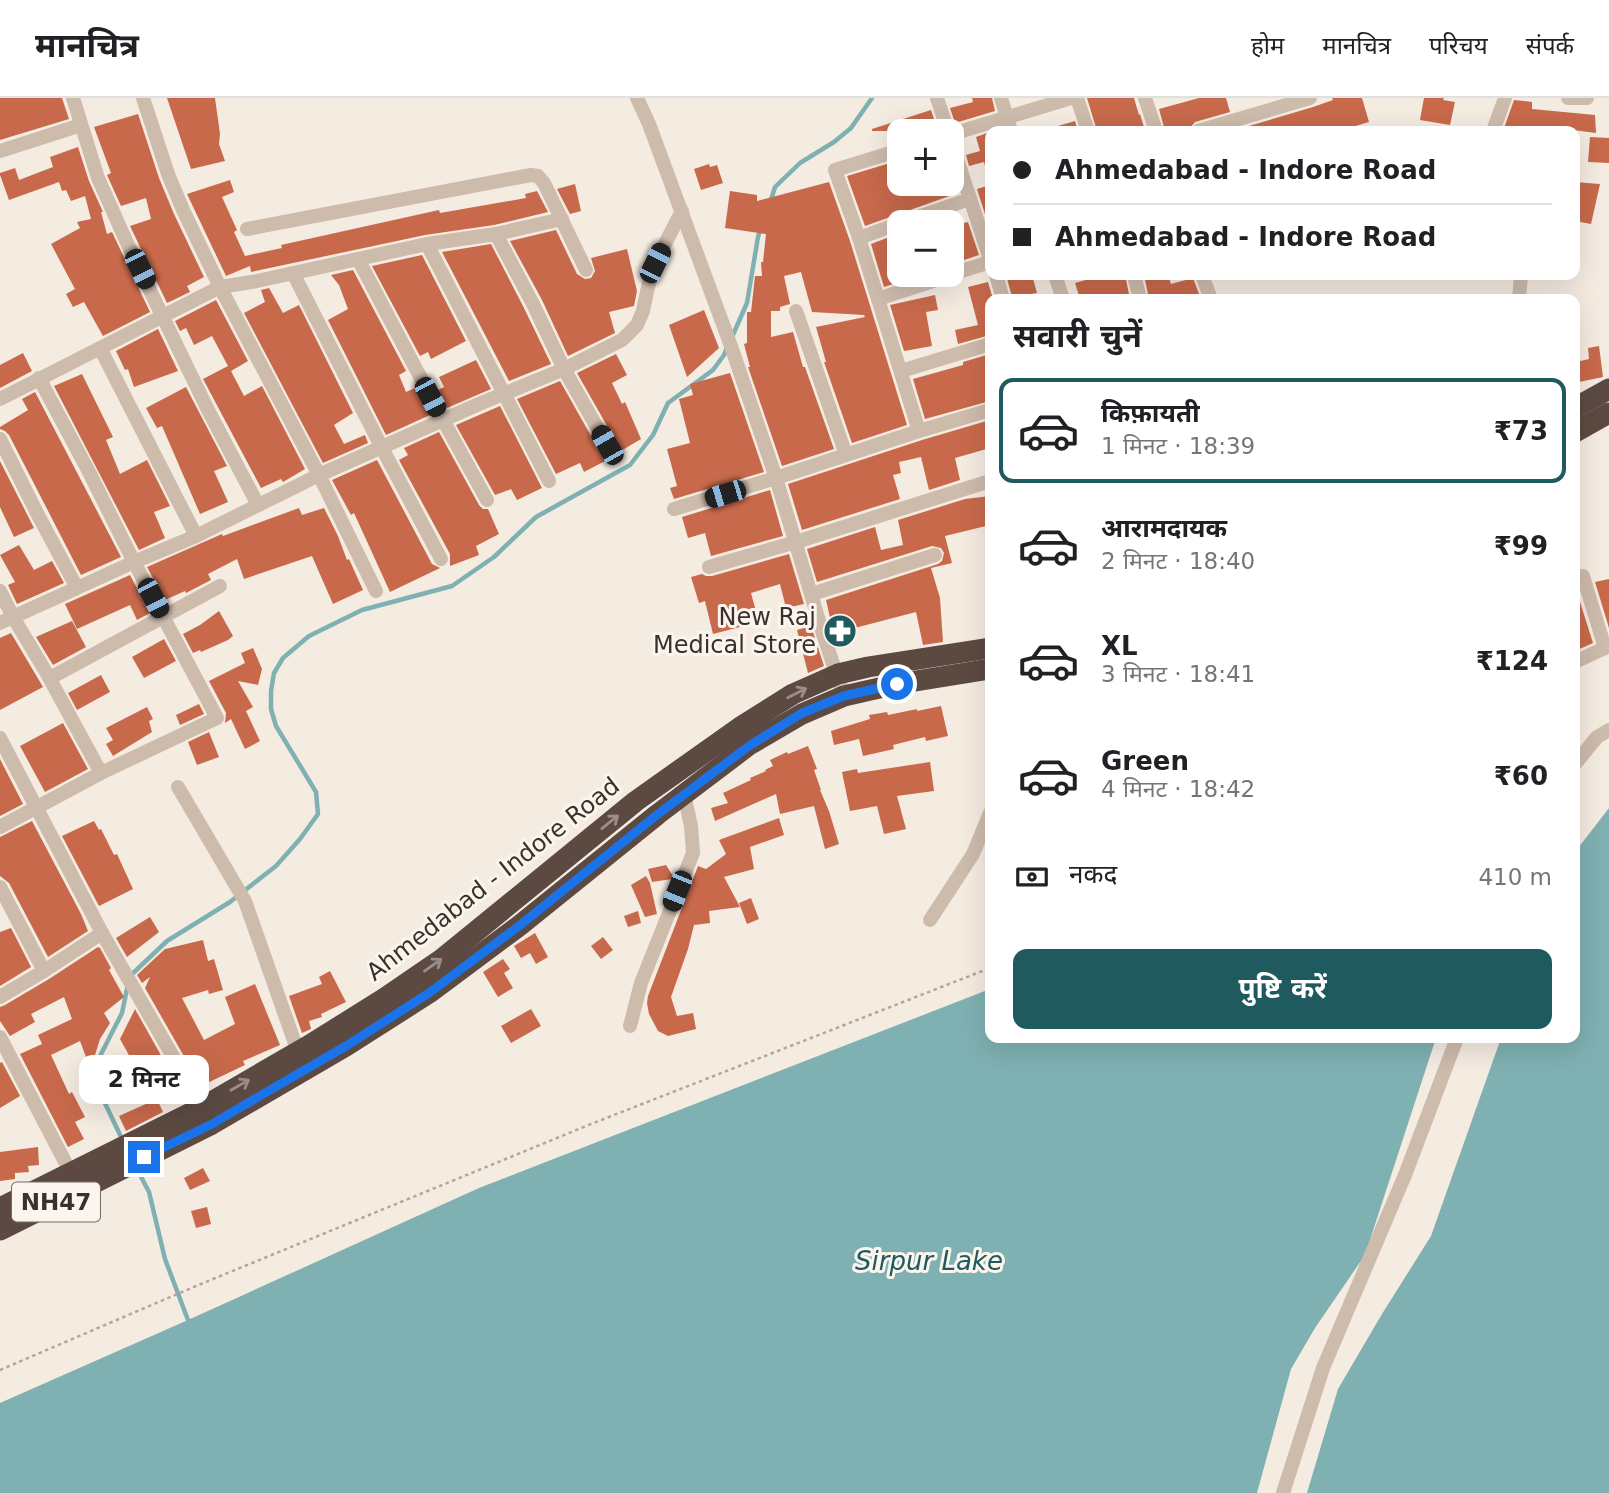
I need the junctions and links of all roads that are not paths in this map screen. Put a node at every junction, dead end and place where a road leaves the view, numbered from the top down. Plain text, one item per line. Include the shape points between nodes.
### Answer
1 (73, 98) edge
2 (143, 98) edge
3 (637, 98) edge
4 (937, 98) edge
5 (1002, 98) edge
6 (1071, 98) edge
7 (1077, 98) edge
8 (1145, 98) edge
9 (1310, 98) edge
10 (1505, 98) edge
11 (1567, 98) edge
12 (1586, 98) edge
13 (945, 119) edge
14 (81, 125) junction
15 (1010, 125) edge
16 (1086, 126) edge
17 (1154, 126) edge
18 (1215, 126) edge
19 (1495, 126) edge
20 (985, 128) edge
21 (964, 131) edge
22 (0, 151) edge
23 (887, 154) edge
24 (964, 181) edge
25 (970, 199) junction
26 (938, 210) edge
27 (682, 211) junction
28 (562, 219) junction
29 (887, 228) edge
30 (247, 229) dead end
31 (496, 234) junction
32 (859, 238) junction
33 (427, 244) junction
34 (985, 246) edge
35 (358, 259) junction
36 (985, 263) edge
37 (586, 270) dead end
38 (964, 271) edge
39 (293, 273) junction
40 (220, 287) junction
41 (915, 287) edge
42 (878, 299) junction
43 (796, 310) dead end
44 (163, 316) junction
45 (985, 346) edge
46 (100, 348) junction
47 (564, 369) junction
48 (901, 371) junction
49 (39, 378) junction
50 (1609, 389) edge
51 (504, 393) junction
52 (0, 399) edge
53 (1580, 399) edge
54 (985, 411) edge
55 (1609, 413) edge
56 (443, 420) junction
57 (1580, 429) edge
58 (919, 431) junction
59 (0, 439) edge
60 (607, 445) dead end
61 (382, 448) junction
62 (846, 455) junction
63 (319, 475) junction
64 (776, 478) junction
65 (549, 481) dead end
66 (985, 483) edge
67 (487, 500) dead end
68 (258, 505) junction
69 (674, 509) dead end
70 (196, 536) junction
71 (796, 542) junction
72 (935, 555) dead end
73 (441, 559) dead end
74 (134, 562) junction
75 (709, 567) dead end
76 (1583, 576) dead end
77 (220, 586) dead end
78 (77, 587) junction
79 (0, 591) edge
80 (376, 591) dead end
81 (812, 594) junction
82 (163, 616) junction
83 (6, 620) edge
84 (1607, 647) edge
85 (985, 649) edge
86 (1580, 660) edge
87 (985, 670) edge
88 (838, 674) junction
89 (50, 678) junction
90 (844, 696) junction
91 (1609, 730) edge
92 (0, 738) edge
93 (1580, 758) edge
94 (101, 773) junction
95 (178, 787) dead end
96 (684, 794) junction
97 (37, 808) junction
98 (985, 825) edge
99 (0, 827) edge
100 (0, 887) edge
101 (930, 920) dead end
102 (102, 933) junction
103 (44, 971) junction
104 (0, 997) edge
105 (631, 1026) dead end
106 (0, 1037) edge
107 (1456, 1043) edge
108 (298, 1052) junction
109 (207, 1116) junction
110 (75, 1181) junction
111 (0, 1208) edge
112 (0, 1230) edge
113 (1283, 1493) edge

1 - 14 street
2 - 40 street via 168,174
3 - 27 street
4 - 13 street
5 - 15 street
6 - 15 street
7 - 16 street
8 - 17 street
9 - 18 street
10 - 19 street
11 - 12 street
14 - 22 street
14 - 44 street via 98,178
20 - 21 street
23 - 32 street via 835,170
24 - 25 street
25 - 26 street
25 - 34 street
27 - 47 street via 655,263 637,325 622,340
27 - 64 street
28 - 30 street via 544,183 531,175
28 - 31 street
28 - 37 street
29 - 32 street
31 - 33 street
31 - 47 street
32 - 42 street
33 - 35 street
33 - 51 street
35 - 39 street
35 - 56 street
36 - 38 street
39 - 40 street
39 - 61 street
40 - 44 street
40 - 63 street
41 - 42 street
42 - 48 street
43 - 62 street
44 - 46 street
44 - 68 street
45 - 48 street
46 - 49 street
46 - 70 street
47 - 51 street
47 - 60 street
48 - 58 street
49 - 52 street
49 - 74 street
50 - 53 highway
51 - 56 street
51 - 65 street
54 - 58 street
55 - 57 highway
56 - 61 street
56 - 67 street
58 - 62 street
59 - 78 street
61 - 63 street
61 - 73 street
62 - 64 street
63 - 68 street
63 - 80 street
64 - 69 street
64 - 71 street
66 - 71 street
68 - 70 street
70 - 74 street
71 - 75 street
71 - 81 street
72 - 81 street
74 - 78 street
74 - 82 street
76 - 84 street
77 - 82 street
78 - 83 street
79 - 83 street
81 - 88 street
82 - 89 street
82 - 94 street via 217,718
83 - 89 street
84 - 86 street
85 - 88 highway, Ahmedabad - Indore Road / NH47
87 - 90 highway, Ahmedabad - Indore Road / NH47
88 - 90 street
108 -> 88 highway, Ahmedabad - Indore Road / NH47 via 442,959 636,801 739,728 793,694
89 - 94 street
90 - 96 highway, Ahmedabad - Indore Road / NH47 via 802,713
91 - 93 street
92 - 97 street
94 - 97 street
95 - 108 street via 245,901
96 - 105 street via 692,853 641,983
96 - 109 highway, Ahmedabad - Indore Road / NH47 via 429,993 346,1046
97 - 99 street
97 - 102 street
98 - 101 street via 973,854
100 - 103 street
102 - 103 street
102 - 109 street
103 - 104 street
106 - 110 street
107 - 113 street via 1323,1368
109 -> 108 highway, Ahmedabad - Indore Road / NH47
109 - 110 highway, Ahmedabad - Indore Road / NH47
110 - 111 highway, Ahmedabad - Indore Road / NH47
110 - 112 highway, Ahmedabad - Indore Road / NH47

